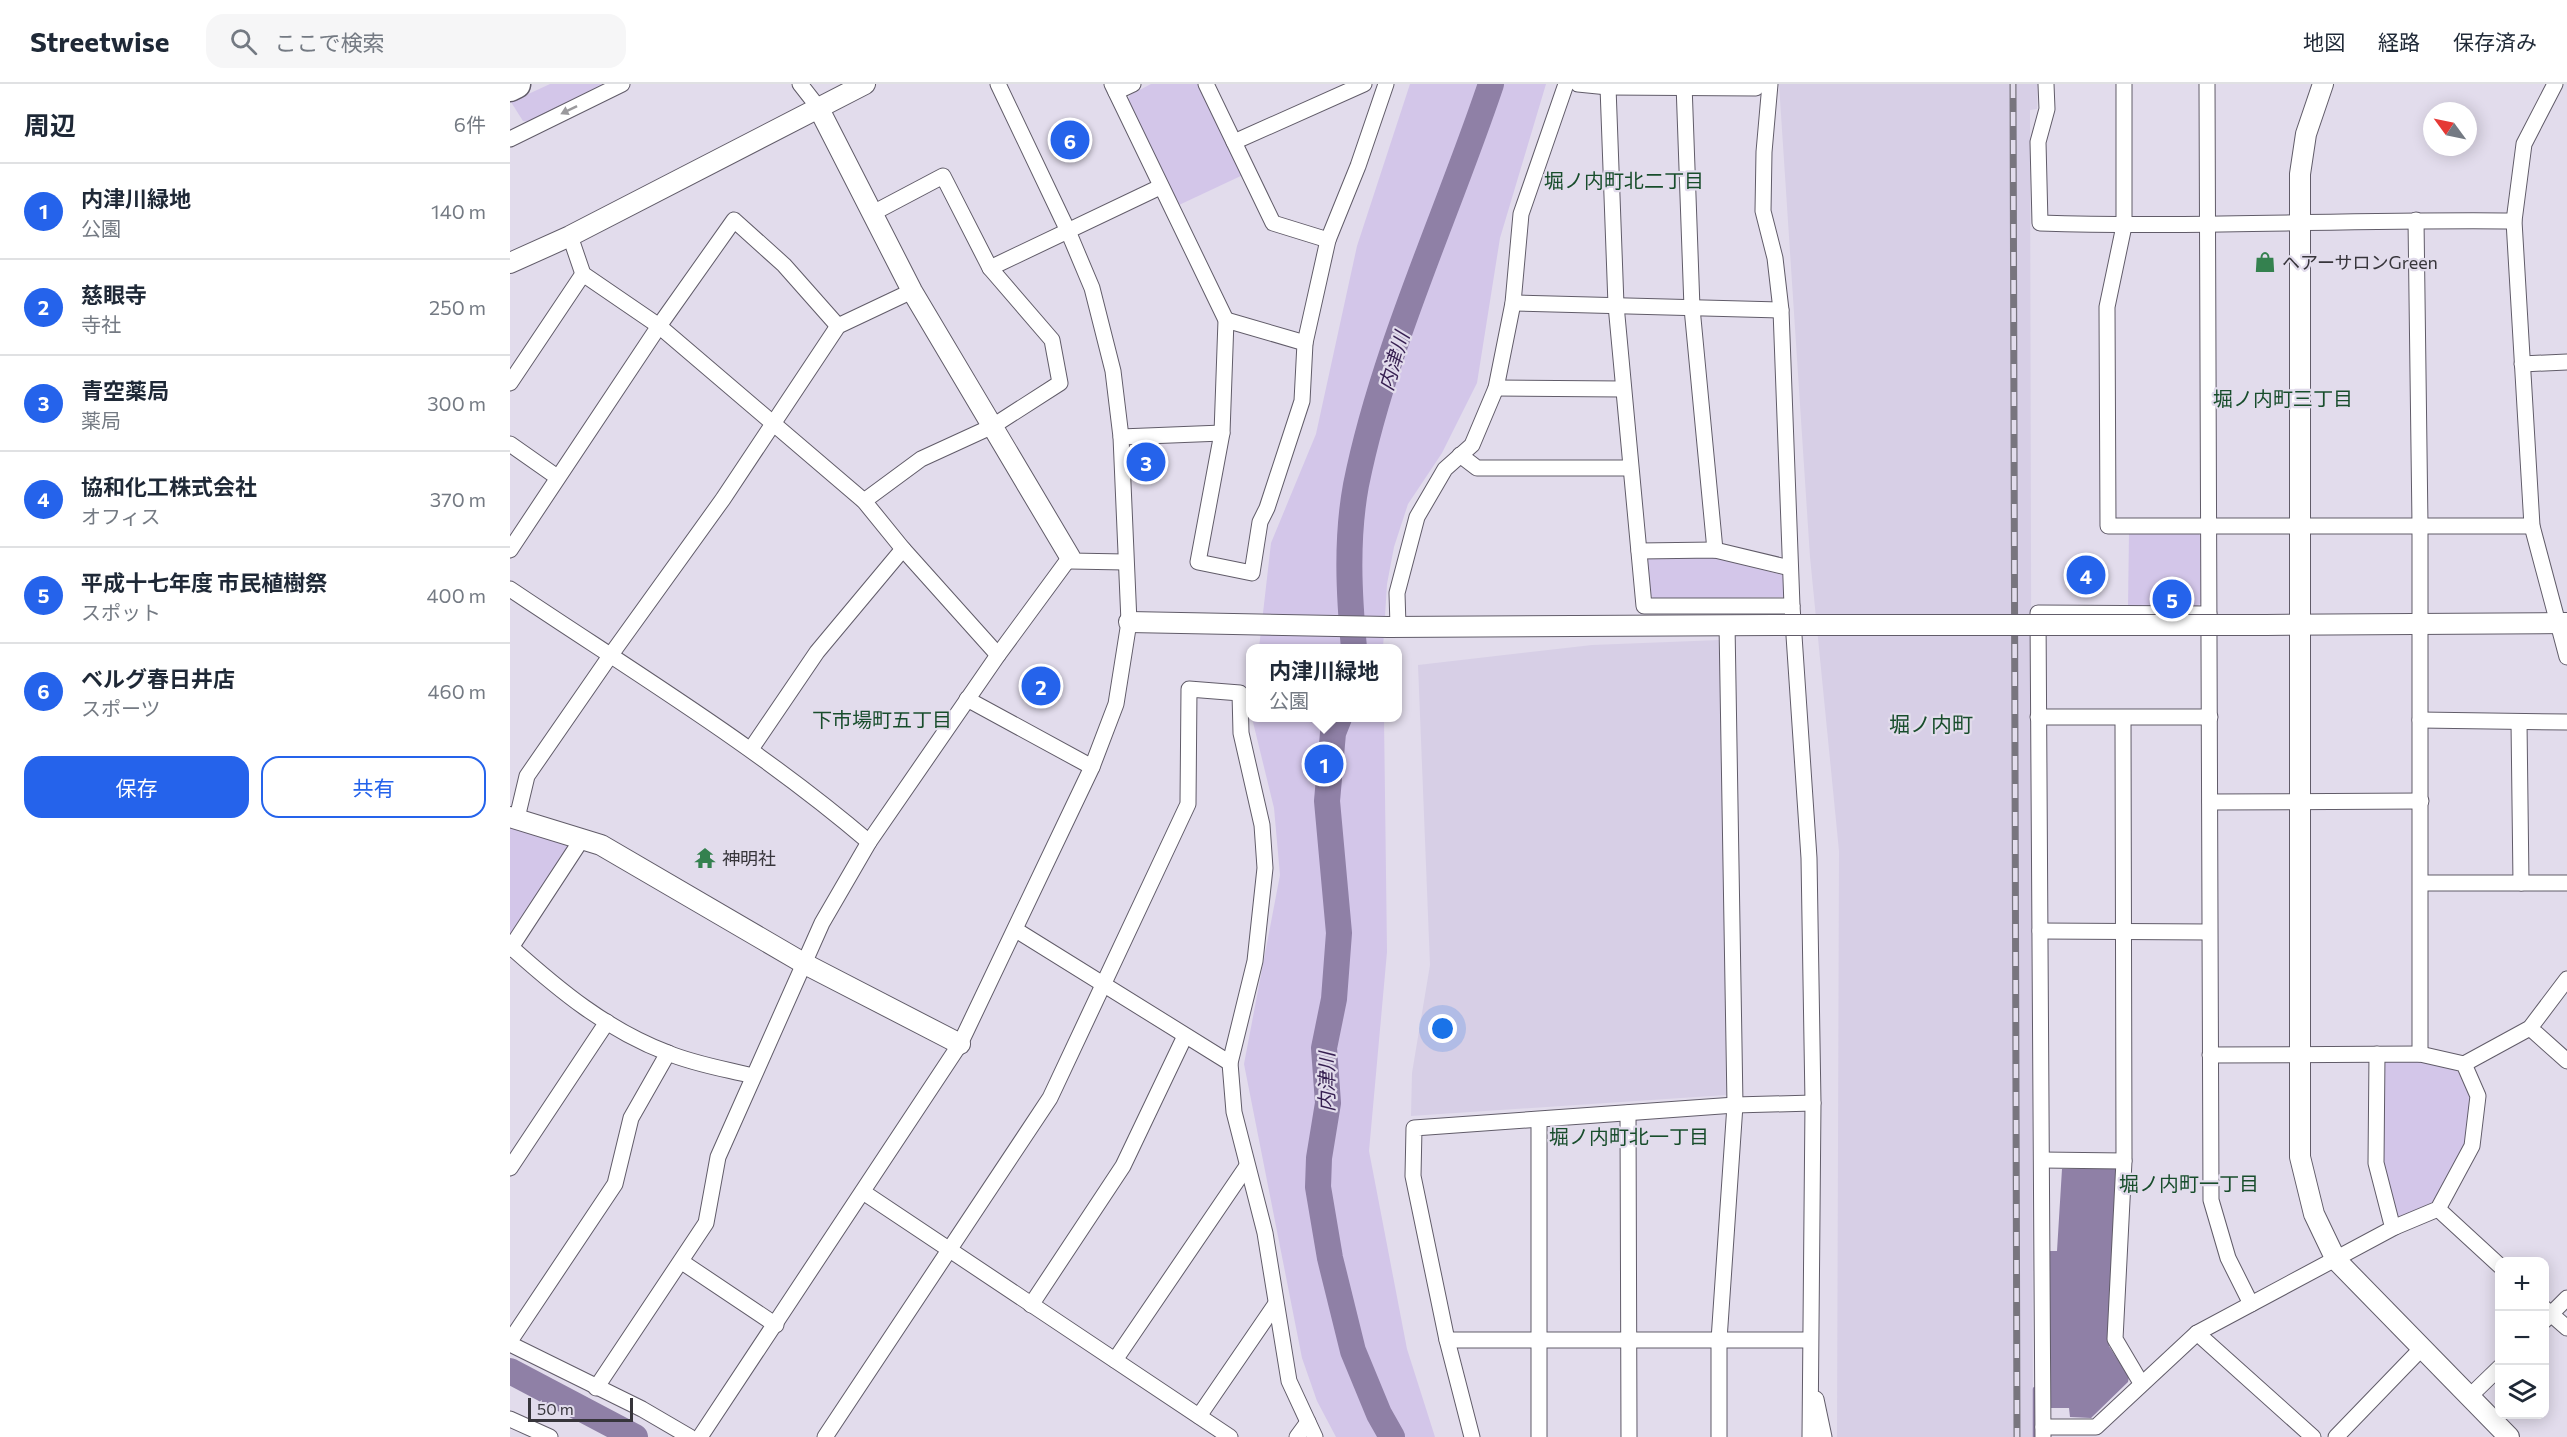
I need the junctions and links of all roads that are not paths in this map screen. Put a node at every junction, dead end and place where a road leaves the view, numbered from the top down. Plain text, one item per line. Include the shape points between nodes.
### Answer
1 (516, 84) edge
2 (622, 84) edge
3 (800, 84) edge
4 (865, 84) edge
5 (998, 84) edge
6 (1133, 84) edge
7 (1206, 84) edge
8 (1364, 84) edge
9 (1386, 84) edge
10 (1566, 84) edge
11 (1578, 84) edge
12 (1755, 84) edge
13 (1770, 84) edge
14 (2046, 84) edge
15 (2124, 84) edge
16 (2208, 84) edge
17 (2324, 84) edge
18 (2555, 84) edge
19 (1684, 86) edge
20 (510, 87) edge
21 (1608, 87) junction
22 (1114, 88) edge
23 (818, 107) junction
24 (510, 139) edge
25 (1234, 142) junction
26 (1160, 186) junction
27 (873, 213) junction
28 (2416, 220) junction
29 (2514, 221) junction
30 (2209, 224) junction
31 (2300, 225) junction
32 (2124, 226) junction
33 (1068, 231) junction
34 (570, 236) junction
35 (1328, 240) junction
36 (510, 263) edge
37 (990, 268) junction
38 (583, 274) junction
39 (912, 291) junction
40 (1513, 303) junction
41 (1616, 305) junction
42 (1692, 308) junction
43 (1782, 310) junction
44 (1226, 320) junction
45 (659, 326) junction
46 (838, 326) junction
47 (1305, 343) junction
48 (2567, 362) edge
49 (2522, 364) junction
50 (510, 383) edge
51 (1496, 388) junction
52 (1622, 389) junction
53 (774, 425) junction
54 (993, 426) junction
55 (1222, 434) junction
56 (1121, 437) junction
57 (510, 444) edge
58 (1460, 455) junction
59 (1630, 468) junction
60 (557, 477) junction
61 (864, 501) junction
62 (2420, 525) junction
63 (2209, 526) junction
64 (2532, 526) junction
65 (2298, 527) junction
66 (903, 549) junction
67 (510, 550) edge
68 (1715, 550) junction
69 (1639, 551) junction
70 (1070, 559) junction
71 (1125, 562) junction
72 (1790, 568) junction
73 (510, 589) edge
74 (1792, 606) junction
75 (2209, 614) junction
76 (1129, 622) junction
77 (2420, 622) junction
78 (2563, 623) edge
79 (1727, 624) junction
80 (2299, 624) junction
81 (1393, 627) junction
82 (998, 655) junction
83 (610, 656) junction
84 (2567, 657) edge
85 (967, 699) junction
86 (2038, 717) junction
87 (2210, 717) junction
88 (2123, 719) junction
89 (2420, 720) junction
90 (2519, 722) junction
91 (2567, 722) edge
92 (751, 749) junction
93 (1092, 767) junction
94 (2421, 801) junction
95 (2210, 802) junction
96 (2301, 802) junction
97 (514, 817) edge
98 (582, 839) junction
99 (869, 842) junction
100 (2421, 883) junction
101 (2521, 883) junction
102 (2567, 883) edge
103 (1016, 930) junction
104 (2040, 931) junction
105 (2126, 931) junction
106 (2209, 932) junction
107 (511, 948) edge
108 (805, 964) junction
109 (2567, 980) edge
110 (1104, 985) junction
111 (607, 1022) junction
112 (2530, 1028) junction
113 (1185, 1036) junction
114 (960, 1044) junction
115 (668, 1053) junction
116 (2299, 1054) junction
117 (2378, 1054) junction
118 (2420, 1054) junction
119 (2210, 1055) junction
120 (2567, 1061) edge
121 (1230, 1063) junction
122 (2464, 1064) junction
123 (753, 1076) junction
124 (1813, 1103) junction
125 (1735, 1105) junction
126 (1628, 1113) junction
127 (1539, 1120) junction
128 (2042, 1160) junction
129 (2124, 1161) junction
130 (1247, 1166) junction
131 (510, 1168) edge
132 (863, 1192) junction
133 (2438, 1209) junction
134 (2395, 1227) junction
135 (948, 1250) junction
136 (2336, 1260) junction
137 (682, 1262) junction
138 (2495, 1262) edge
139 (2567, 1298) edge
140 (1031, 1305) junction
141 (1275, 1305) junction
142 (2251, 1305) junction
143 (2549, 1312) edge
144 (2549, 1315) edge
145 (776, 1324) junction
146 (2567, 1328) edge
147 (2197, 1333) junction
148 (1447, 1340) junction
149 (1539, 1340) junction
150 (1630, 1340) junction
151 (1719, 1340) junction
152 (1810, 1340) junction
153 (510, 1343) edge
154 (2421, 1349) junction
155 (1115, 1360) junction
156 (2495, 1370) edge
157 (1810, 1375) junction
158 (2141, 1383) junction
159 (596, 1388) junction
160 (2469, 1397) junction
161 (1199, 1416) junction
162 (510, 1419) edge
163 (1308, 1422) junction
164 (2043, 1432) edge
165 (550, 1437) edge
166 (690, 1437) edge
167 (700, 1437) edge
168 (825, 1437) edge
169 (1230, 1437) edge
170 (1297, 1437) edge
171 (1315, 1437) edge
172 (1472, 1437) edge
173 (1539, 1437) edge
174 (1629, 1437) edge
175 (1719, 1437) edge
176 (1810, 1437) edge
177 (1824, 1437) edge
178 (2313, 1437) edge
179 (2336, 1437) edge
180 (2509, 1437) edge

1 - 20 highway
2 -> 24 street
3 - 23 street
4 - 23 street
5 - 33 street
6 - 22 street
7 - 25 street
8 - 25 street
9 - 35 street
10 - 40 street via 1521,214
11 - 21 street
12 - 19 street via 1756,88
13 - 43 street via 1763,211
14 - 32 street via 2047,109 2038,142 2040,223
15 - 32 street
16 - 30 street
17 - 31 street via 2306,134 2300,174
18 - 29 street via 2524,144
19 - 21 street
19 - 42 street
21 - 41 street
22 - 26 street
23 - 27 street
23 - 34 street
25 - 35 street via 1273,223
26 - 33 street
26 - 44 street
27 - 37 street via 944,176
27 - 39 street
28 - 29 street
28 - 31 street
28 - 62 street
29 - 49 street
30 - 31 street
30 - 32 street
30 - 63 street
31 - 65 street
32 - 63 street via 2107,307 2108,526
33 - 37 street
33 - 56 street via 1102,317
34 - 36 street
34 - 38 street
35 - 47 street
37 - 54 street via 1052,340 1060,383
38 - 45 street
38 - 50 street
39 - 46 street
39 - 54 street
40 - 41 street
40 - 51 street
41 - 42 street
41 - 52 street
42 - 43 street
42 - 68 street
43 - 72 street
44 - 47 street
44 - 55 street
45 - 46 street via 734,220 784,265
45 - 53 street
45 - 60 street
46 - 53 street
47 - 55 street via 1302,401 1260,522 1252,573 1198,562
48 - 49 street
49 - 64 street
51 - 52 street
51 - 58 street via 1472,445
52 - 59 street
53 - 61 street
53 - 83 street
54 - 61 street via 921,459
54 - 70 street
55 - 56 street
56 - 71 street
57 - 60 street
58 - 59 street via 1477,468
58 - 81 street via 1445,469 1417,517 1396,593
59 - 69 street
60 - 67 street
61 - 66 street
62 - 64 street
62 - 65 street
62 - 77 street
63 - 65 street
63 - 75 street
64 - 78 street
65 - 80 street
66 - 82 street
66 - 92 street via 817,652
68 - 69 street
68 - 72 street
69 - 74 street via 1644,606
70 - 71 street
70 - 82 street
71 - 76 street
72 - 74 street
73 - 83 street
74 - 124 street via 1809,858
75 - 86 street via 2038,613
75 - 87 street
76 - 81 street
76 - 93 street via 1116,704
77 - 78 street
77 - 80 street
77 - 89 street
78 - 84 street
79 - 80 street, bridge
79 - 81 street
79 - 125 street
80 - 96 street
82 - 85 street
83 - 92 street
83 - 97 street via 527,776
85 - 93 street
85 - 99 street
86 - 88 street
86 - 104 street
87 - 88 street
87 - 95 street
88 - 105 street
89 - 90 street
89 - 94 street
90 - 91 street
90 - 101 street
92 - 99 street
93 - 103 street
94 - 96 street
94 - 100 street
95 - 96 street
95 - 106 street
96 - 116 street
97 - 98 street
98 - 107 street
98 - 108 street via 601,845
99 - 108 street via 822,923
100 - 101 street
100 - 118 street
101 - 102 street
103 - 110 street
103 - 114 street
104 - 105 street
104 - 128 street
105 - 106 street
105 - 129 street
106 - 119 street
107 - 111 street via 566,996
108 - 114 street
108 - 123 street
109 - 112 street
110 - 113 street
110 - 121 street via 1188,804 1190,689 1240,693 1241,733 1262,825 1264,868 1255,962
110 - 135 street via 1050,1098
111 - 115 street
111 - 131 street
112 - 120 street
112 - 122 street
113 - 121 street
113 - 140 street via 1123,1166
114 - 132 street
115 - 123 street
115 - 153 street via 631,1118 615,1185
116 - 117 street
116 - 119 street
116 - 136 street via 2302,1167 2313,1214
117 - 118 street
117 - 134 street via 2376,1163
118 - 122 street
119 - 142 street via 2211,1200 2228,1258
121 - 130 street via 1234,1112
122 - 133 street via 2478,1096 2472,1146
123 - 137 street via 718,1156 706,1223
124 - 125 street
124 - 152 street
125 - 126 street
125 - 151 street
126 - 127 street
126 - 150 street
127 - 148 street via 1414,1128 1413,1176
127 - 149 street
128 - 129 street
128 - 164 street
129 - 158 street via 2115,1339
130 - 141 street via 1265,1233
130 - 155 street
132 - 135 street
132 - 145 street
133 - 134 street
133 - 138 street
134 - 136 street
135 - 140 street
135 - 168 street
136 - 142 street
136 - 154 street
137 - 145 street
137 - 159 street
139 - 143 street
140 - 155 street
141 - 161 street
141 - 163 street via 1289,1381
142 - 147 street
144 - 146 street
145 - 167 street
147 - 158 street
147 - 178 street
148 - 149 street
148 - 172 street
149 - 150 street
149 - 173 street
150 - 151 street
150 - 174 street
151 - 152 street
151 - 175 street
152 - 157 street
153 - 159 street
154 - 160 street
154 - 179 street
155 - 161 street
156 - 160 street
157 - 176 street
157 - 177 street
158 - 164 street via 2096,1426
159 - 166 street
160 - 180 street
161 - 169 street
162 - 165 street
163 - 170 street
163 - 171 street

